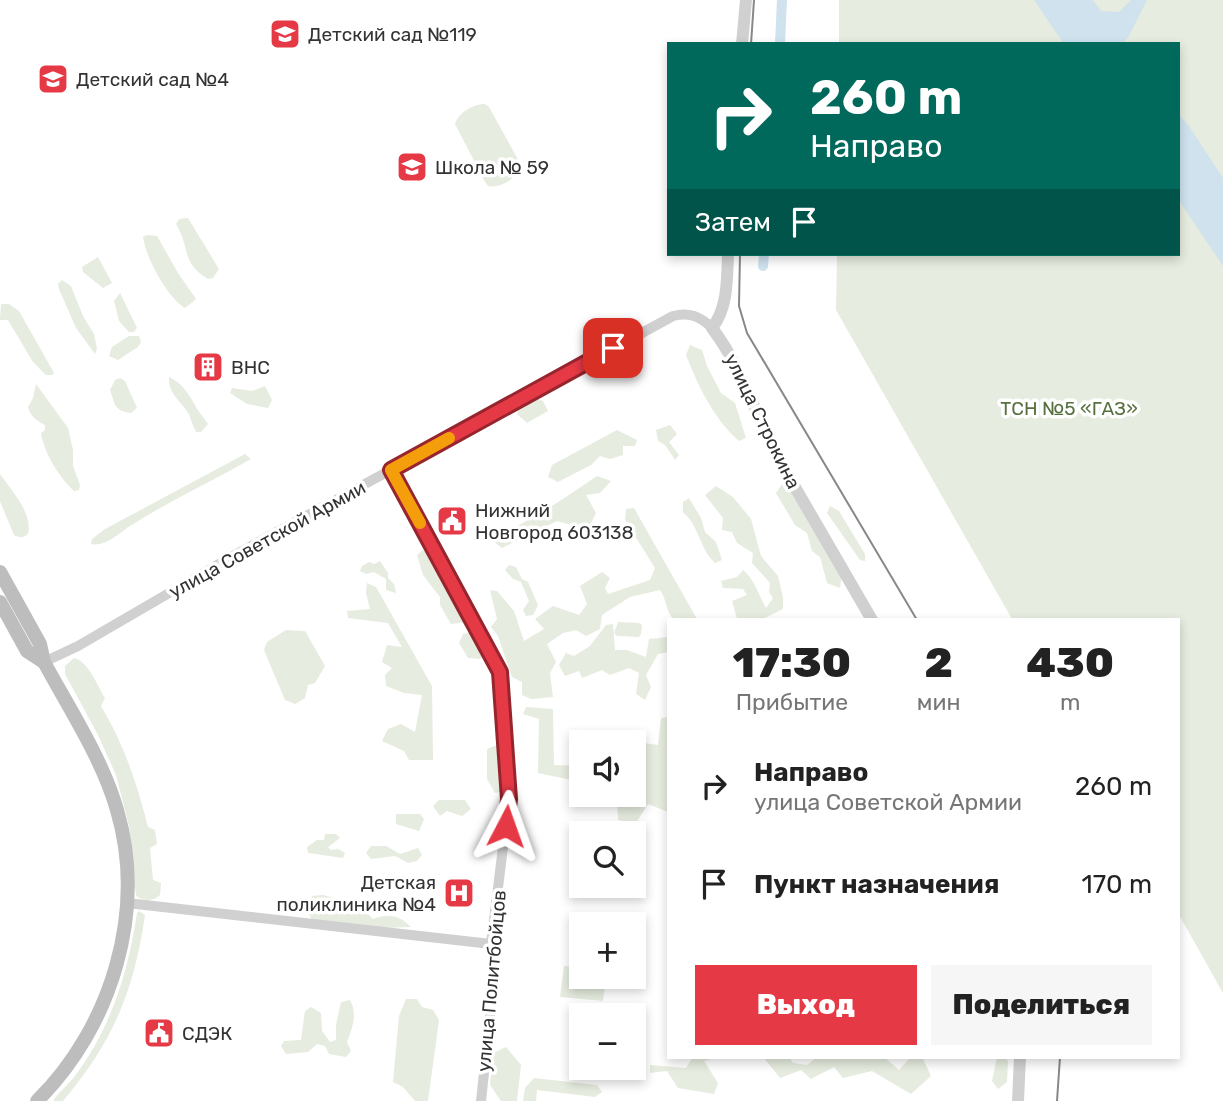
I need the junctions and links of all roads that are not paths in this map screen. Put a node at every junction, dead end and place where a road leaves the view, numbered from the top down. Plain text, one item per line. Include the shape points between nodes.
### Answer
1 (746, 0) edge
2 (743, 42) edge
3 (728, 256) edge
4 (712, 328) junction
5 (391, 470) junction
6 (0, 572) edge
7 (0, 602) edge
8 (871, 618) edge
9 (44, 662) junction
10 (127, 903) junction
11 (491, 944) junction
12 (1020, 1059) edge
13 (37, 1101) edge
14 (481, 1101) edge
15 (1018, 1101) edge

1 - 2 street
3 - 4 street via 721,317
4 - 5 street, улица Советской Армии via 692,314 673,316
4 - 8 street, улица Строкина via 741,374 774,451
5 - 9 street, улица Советской Армии
5 - 11 street, улица Политбойцов via 500,672 509,799
6 - 9 main road via 40,644
7 - 9 main road via 27,651
9 - 10 main road via 106,779 118,812
10 - 11 street
10 - 13 main road via 109,990 92,1028
11 - 14 street, улица Политбойцов via 496,960
12 - 15 street

